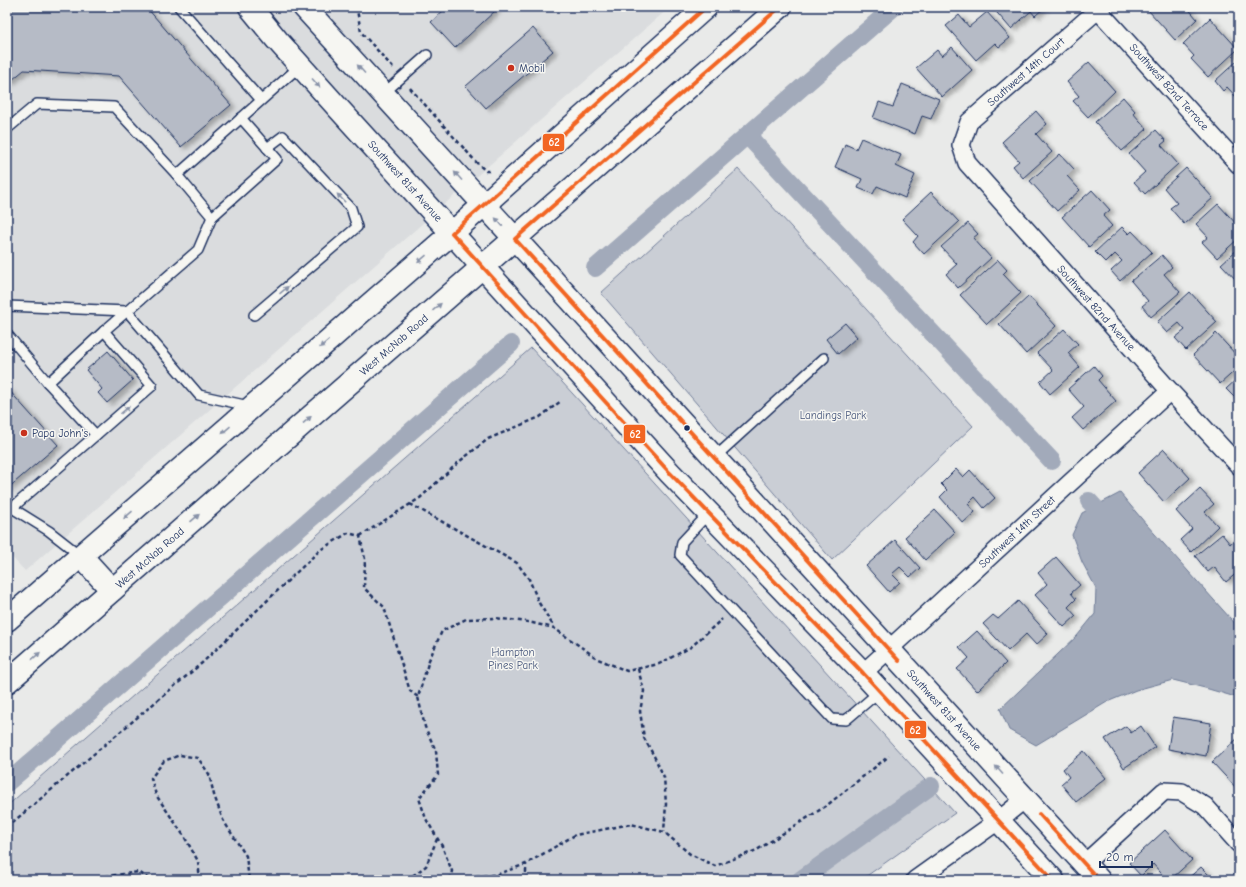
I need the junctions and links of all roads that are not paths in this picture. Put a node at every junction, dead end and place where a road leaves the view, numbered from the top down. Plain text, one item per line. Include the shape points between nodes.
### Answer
1 (179, 7) edge
2 (250, 7) edge
3 (304, 7) edge
4 (706, 7) edge
5 (780, 7) edge
6 (1100, 8) edge
7 (427, 55) dead end
8 (300, 66) junction
9 (383, 94) junction
10 (261, 100) junction
11 (241, 118) junction
12 (7, 129) edge
13 (961, 145) joint
14 (267, 148) junction
15 (1239, 164) edge
16 (177, 174) junction
17 (484, 205) junction
18 (212, 217) junction
19 (452, 233) junction
20 (515, 239) junction
21 (482, 267) junction
22 (7, 306) edge
23 (127, 311) junction
24 (254, 315) dead end
25 (104, 331) junction
26 (7, 334) edge
27 (824, 358) dead end
28 (48, 383) junction
29 (1170, 391) junction
30 (253, 407) junction
31 (96, 436) junction
32 (714, 458) junction
33 (1239, 466) edge
34 (9, 506) edge
35 (709, 513) junction
36 (81, 556) junction
37 (112, 590) junction
38 (7, 620) edge
39 (888, 649) junction
40 (863, 673) junction
41 (7, 682) edge
42 (880, 691) junction
43 (1025, 799) junction
44 (999, 820) junction
45 (1239, 844) edge
46 (1084, 864) junction
47 (915, 880) edge
48 (1053, 880) edge
49 (1099, 880) edge

1 - 10 lane
2 - 8 street, Southwest 81st Avenue
9 -> 3 street, Southwest 81st Avenue
4 - 17 street
5 - 20 street, West McNab Road
6 - 13 street, Southwest 14th Court via 969,122
6 - 15 street, Southwest 82nd Terrace
7 - 9 lane
8 - 10 lane
8 -> 19 street, Southwest 81st Avenue
17 -> 9 street, Southwest 81st Avenue
10 - 11 lane
11 - 14 lane
11 - 16 lane
12 - 16 lane via 37,104 114,107
13 - 29 street, Southwest 82nd Avenue via 967,163
14 - 18 lane via 277,159
24 -> 14 lane via 357,227 351,208 283,136
16 - 18 lane
17 - 19 street
20 -> 17 street, Southwest 81st Avenue
18 - 23 lane via 198,250
19 - 21 street, Southwest 81st Avenue
19 -> 30 street
20 - 21 street, West McNab Road
20 - 32 street, Southwest 81st Avenue
21 - 35 street, Southwest 81st Avenue
37 -> 21 street, West McNab Road
22 - 23 lane
23 - 25 lane
23 - 30 lane via 198,396
25 - 28 lane
31 -> 25 lane via 152,386
26 - 28 lane
27 - 32 lane
28 - 31 lane
29 - 33 street, Southwest 82nd Avenue
29 - 39 street, Southwest 14th Street
30 -> 36 street
31 - 34 lane
32 - 39 street, Southwest 81st Avenue
34 - 36 lane via 49,531
35 - 40 street, Southwest 81st Avenue
35 - 42 lane via 682,542 680,555 832,719 846,720
36 - 37 street
36 - 38 street
41 -> 37 street, West McNab Road
39 - 40 street, Southwest 14th Street
43 -> 39 street, Southwest 81st Avenue
40 - 42 street, Southwest 81st Avenue
42 - 44 street, Southwest 81st Avenue
43 - 44 street
43 - 46 street, Southwest 81st Avenue
44 - 47 street
44 - 48 street, Southwest 81st Avenue
45 - 46 street via 1205,806 1182,792 1164,791
46 - 49 street, Southwest 81st Avenue

